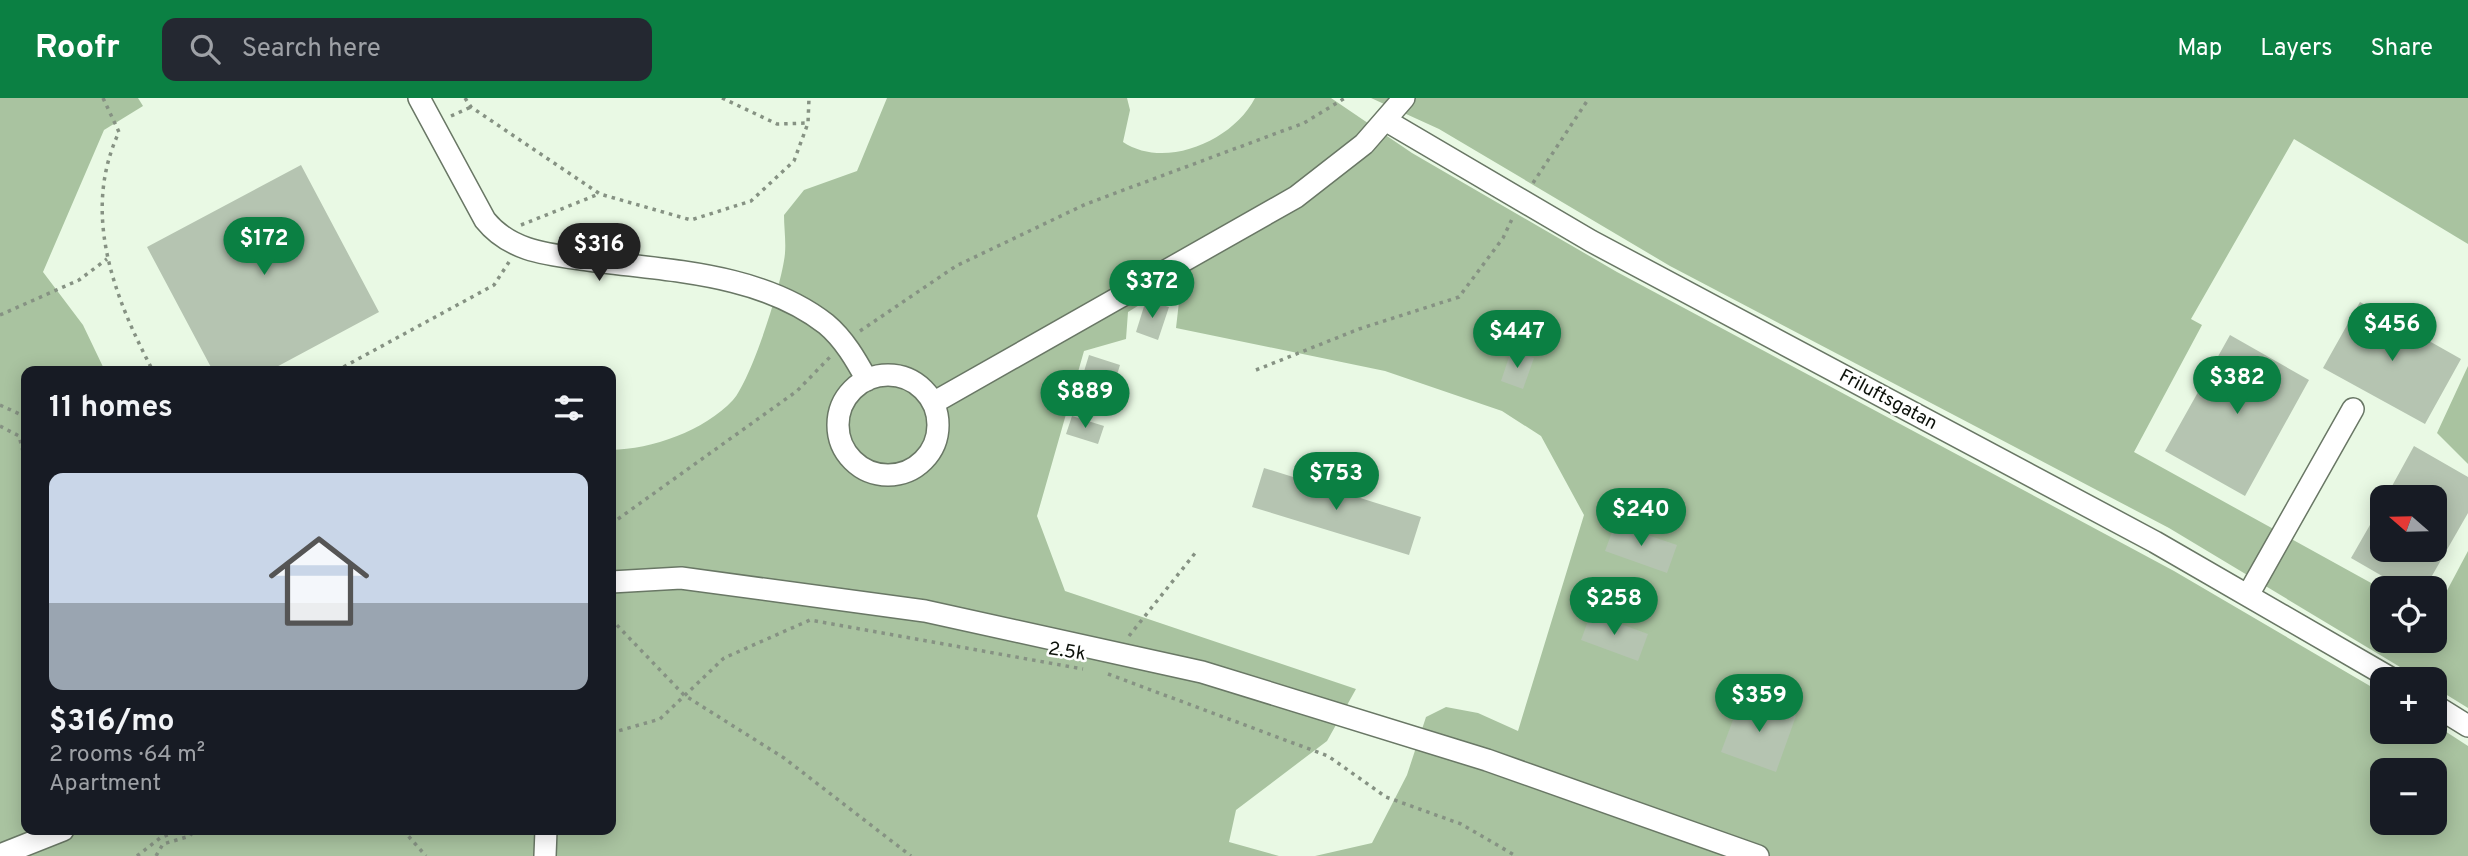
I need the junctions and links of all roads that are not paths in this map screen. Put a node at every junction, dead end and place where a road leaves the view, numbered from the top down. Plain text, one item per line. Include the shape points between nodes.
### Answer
1 (419, 98) edge
2 (1404, 98) edge
3 (1385, 120) junction
4 (867, 380) junction
5 (933, 403) junction
6 (2353, 409) dead end
7 (616, 582) edge
8 (2248, 595) junction
9 (2371, 667) edge
10 (2447, 713) edge
11 (2468, 726) edge
12 (50, 835) edge
13 (546, 835) edge
14 (0, 855) edge
15 (545, 856) edge
16 (1758, 856) edge

1 - 4 street via 485,220 505,240 532,251 750,286 798,306 827,325 844,342
2 - 3 street
3 - 5 street via 1364,144 1296,197
3 - 8 street, Friluftsgatan via 1661,280
4 - 5 street via 905,378 924,390
4 - 5 street via 849,395 839,425 844,449 868,471 892,475 922,462 937,434
6 - 8 street
7 - 16 street via 681,578 926,611 1202,671 1487,760
8 - 9 street, Friluftsgatan
10 - 11 street
12 - 14 street
13 - 15 street

